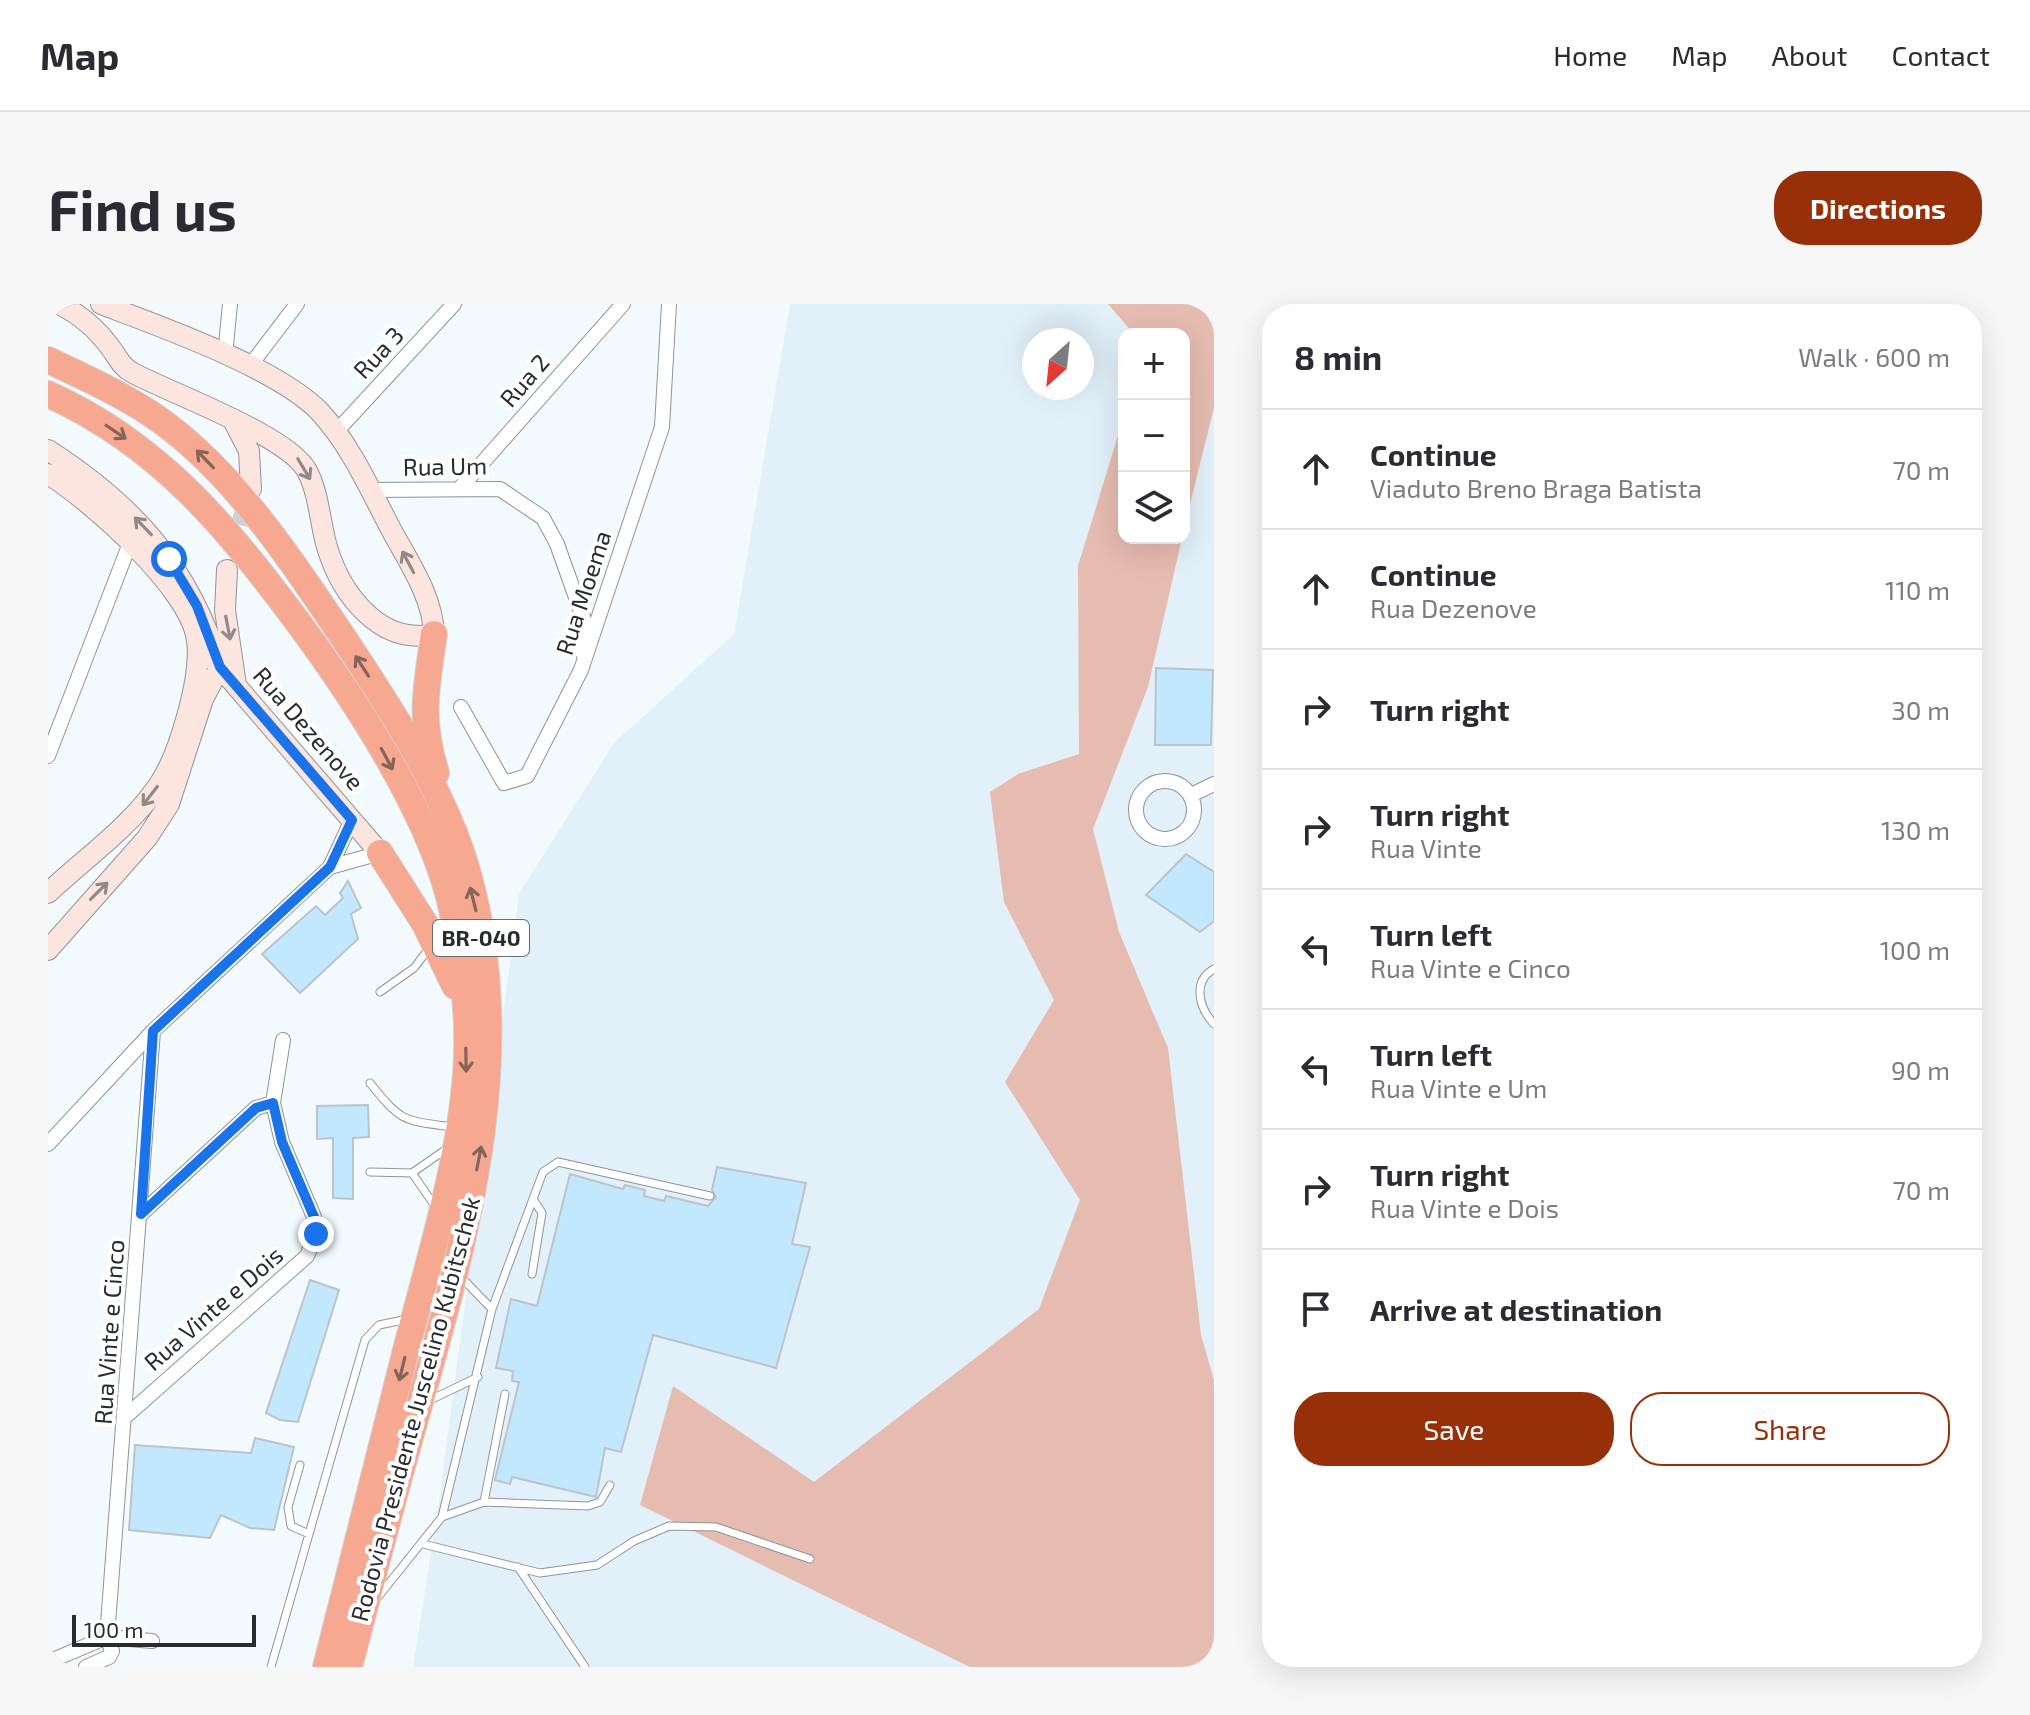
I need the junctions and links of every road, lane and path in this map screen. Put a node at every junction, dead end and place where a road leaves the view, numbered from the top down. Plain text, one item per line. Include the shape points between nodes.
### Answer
1 (59, 304) edge
2 (101, 304) edge
3 (230, 304) edge
4 (297, 304) edge
5 (454, 304) edge
6 (623, 304) edge
7 (669, 304) edge
8 (145, 321) junction
9 (112, 348) junction
10 (225, 355) junction
11 (48, 360) edge
12 (249, 367) junction
13 (48, 394) edge
14 (234, 422) junction
15 (336, 432) junction
16 (48, 450) edge
17 (48, 474) edge
18 (461, 487) junction
19 (251, 489) tunnel mouth
20 (370, 490) junction
21 (130, 543) junction
22 (197, 606) junction
23 (434, 634) junction
24 (197, 639) junction
25 (220, 667) junction
26 (581, 670) junction
27 (237, 685) junction
28 (461, 707) dead end
29 (48, 756) edge
30 (1214, 784) edge
31 (1191, 795) junction
32 (352, 820) junction
33 (380, 853) junction
34 (461, 853) junction
35 (330, 867) junction
36 (48, 893) edge
37 (434, 942) junction
38 (48, 950) edge
39 (1214, 969) edge
40 (380, 992) dead end
41 (464, 1003) junction
42 (1214, 1024) edge
43 (153, 1031) junction
44 (283, 1040) dead end
45 (370, 1083) dead end
46 (273, 1103) junction
47 (457, 1135) junction
48 (48, 1144) edge
49 (370, 1172) dead end
50 (412, 1173) junction
51 (710, 1196) dead end
52 (533, 1199) junction
53 (141, 1214) junction
54 (441, 1215) junction
55 (455, 1270) junction
56 (532, 1274) dead end
57 (492, 1309) junction
58 (415, 1318) junction
59 (478, 1377) junction
60 (505, 1394) dead end
61 (419, 1406) junction
62 (125, 1417) junction
63 (300, 1465) dead end
64 (610, 1485) dead end
65 (484, 1502) junction
66 (442, 1517) junction
67 (309, 1534) junction
68 (423, 1544) junction
69 (810, 1559) dead end
70 (518, 1567) junction
71 (363, 1613) junction
72 (107, 1637) junction
73 (152, 1641) dead end
74 (48, 1662) edge
75 (86, 1667) edge
76 (271, 1667) edge
77 (326, 1667) edge
78 (349, 1667) edge
79 (585, 1667) edge

1 - 9 main road via 77,313
2 - 8 main road
3 - 10 street
4 - 12 street
5 - 15 street, Rua 3
6 - 18 street, Rua 2
7 - 26 street, Rua Moema via 662,427
8 - 9 main road via 124,329
8 - 10 main road
9 - 14 main road via 126,370
10 - 12 main road
34 -> 11 highway, Rodovia Presidente Juscelino Kubitschek / BR-040 via 434,791 367,675 229,485 199,452 150,413
12 - 15 main road via 309,403
13 -> 41 highway, Rodovia Presidente Juscelino Kubitschek / BR-040 via 150,456 229,530 307,634 375,735 424,830 453,912
14 - 19 main road via 249,451
14 -> 23 main road via 293,452 307,470 335,570 367,614 403,635
15 - 20 main road
22 -> 16 main road via 151,533 118,500
17 - 21 main road, Rua Dezenove via 105,515
18 - 20 street, Rua Um
18 - 26 street, Rua Um via 500,489 543,518 584,620
23 -> 20 main road via 428,602
21 - 24 main road, Rua Dezenove via 161,574
21 - 29 street
22 - 25 main road
22 -> 27 main road via 211,595 229,563 225,610
23 - 34 highway via 424,687 427,743
24 - 25 main road, Rua Dezenove
24 -> 36 main road via 185,723 160,783 145,804
25 - 27 main road, Rua Dezenove
38 -> 25 main road via 147,838 169,804 203,699
26 - 28 street, Rua Moema via 527,776 504,783
27 - 32 main road, Rua Dezenove
30 - 31 street
31 - 31 street via 1176,782 1149,785 1137,801 1142,828 1159,838 1178,836 1192,823
32 - 33 main road, Rua Dezenove
32 - 35 street
33 - 35 street
33 - 37 highway
55 -> 34 highway, Rodovia Presidente Juscelino Kubitschek / BR-040 via 482,1145 489,1021 477,916
35 - 43 street
37 - 40 lane via 414,968
37 - 41 highway
39 - 42 lane via 1200,987 1200,1000
41 -> 47 highway, Rodovia Presidente Juscelino Kubitschek / BR-040 via 466,1072
43 - 48 street
43 - 53 street, Rua Vinte e Cinco
44 - 46 street, Rua Vinte e Dois
45 - 47 lane via 395,1114
46 - 53 street via 256,1108
46 - 62 street, Rua Vinte e Dois via 282,1142 314,1217 316,1234 307,1256
47 - 50 lane
47 - 54 highway, Rodovia Presidente Juscelino Kubitschek / BR-040
49 - 50 lane
50 - 54 lane
51 - 52 lane via 558,1162 543,1172
52 - 56 lane via 542,1213
52 - 57 lane
53 - 62 street, Rua Vinte e Cinco
54 - 58 highway, Rodovia Presidente Juscelino Kubitschek / BR-040
55 - 57 lane
55 - 61 highway, Rodovia Presidente Juscelino Kubitschek / BR-040
57 - 59 lane
58 - 67 lane via 379,1325 365,1340
58 -> 77 highway, Rodovia Presidente Juscelino Kubitschek / BR-040
59 - 61 lane
59 - 66 lane
60 - 65 lane
61 - 71 highway, Rodovia Presidente Juscelino Kubitschek / BR-040
62 - 72 street, Rua Vinte e Cinco
63 - 67 lane via 288,1507 291,1526
64 - 65 lane via 600,1502 588,1506
65 - 66 lane
66 - 68 lane
67 - 76 lane
68 - 70 lane
68 - 71 lane
69 - 70 lane via 716,1527 669,1526 597,1565 540,1573
70 - 79 lane
71 - 78 highway, Rodovia Presidente Juscelino Kubitschek / BR-040
72 - 73 street
72 - 74 street
72 - 75 street via 109,1657

